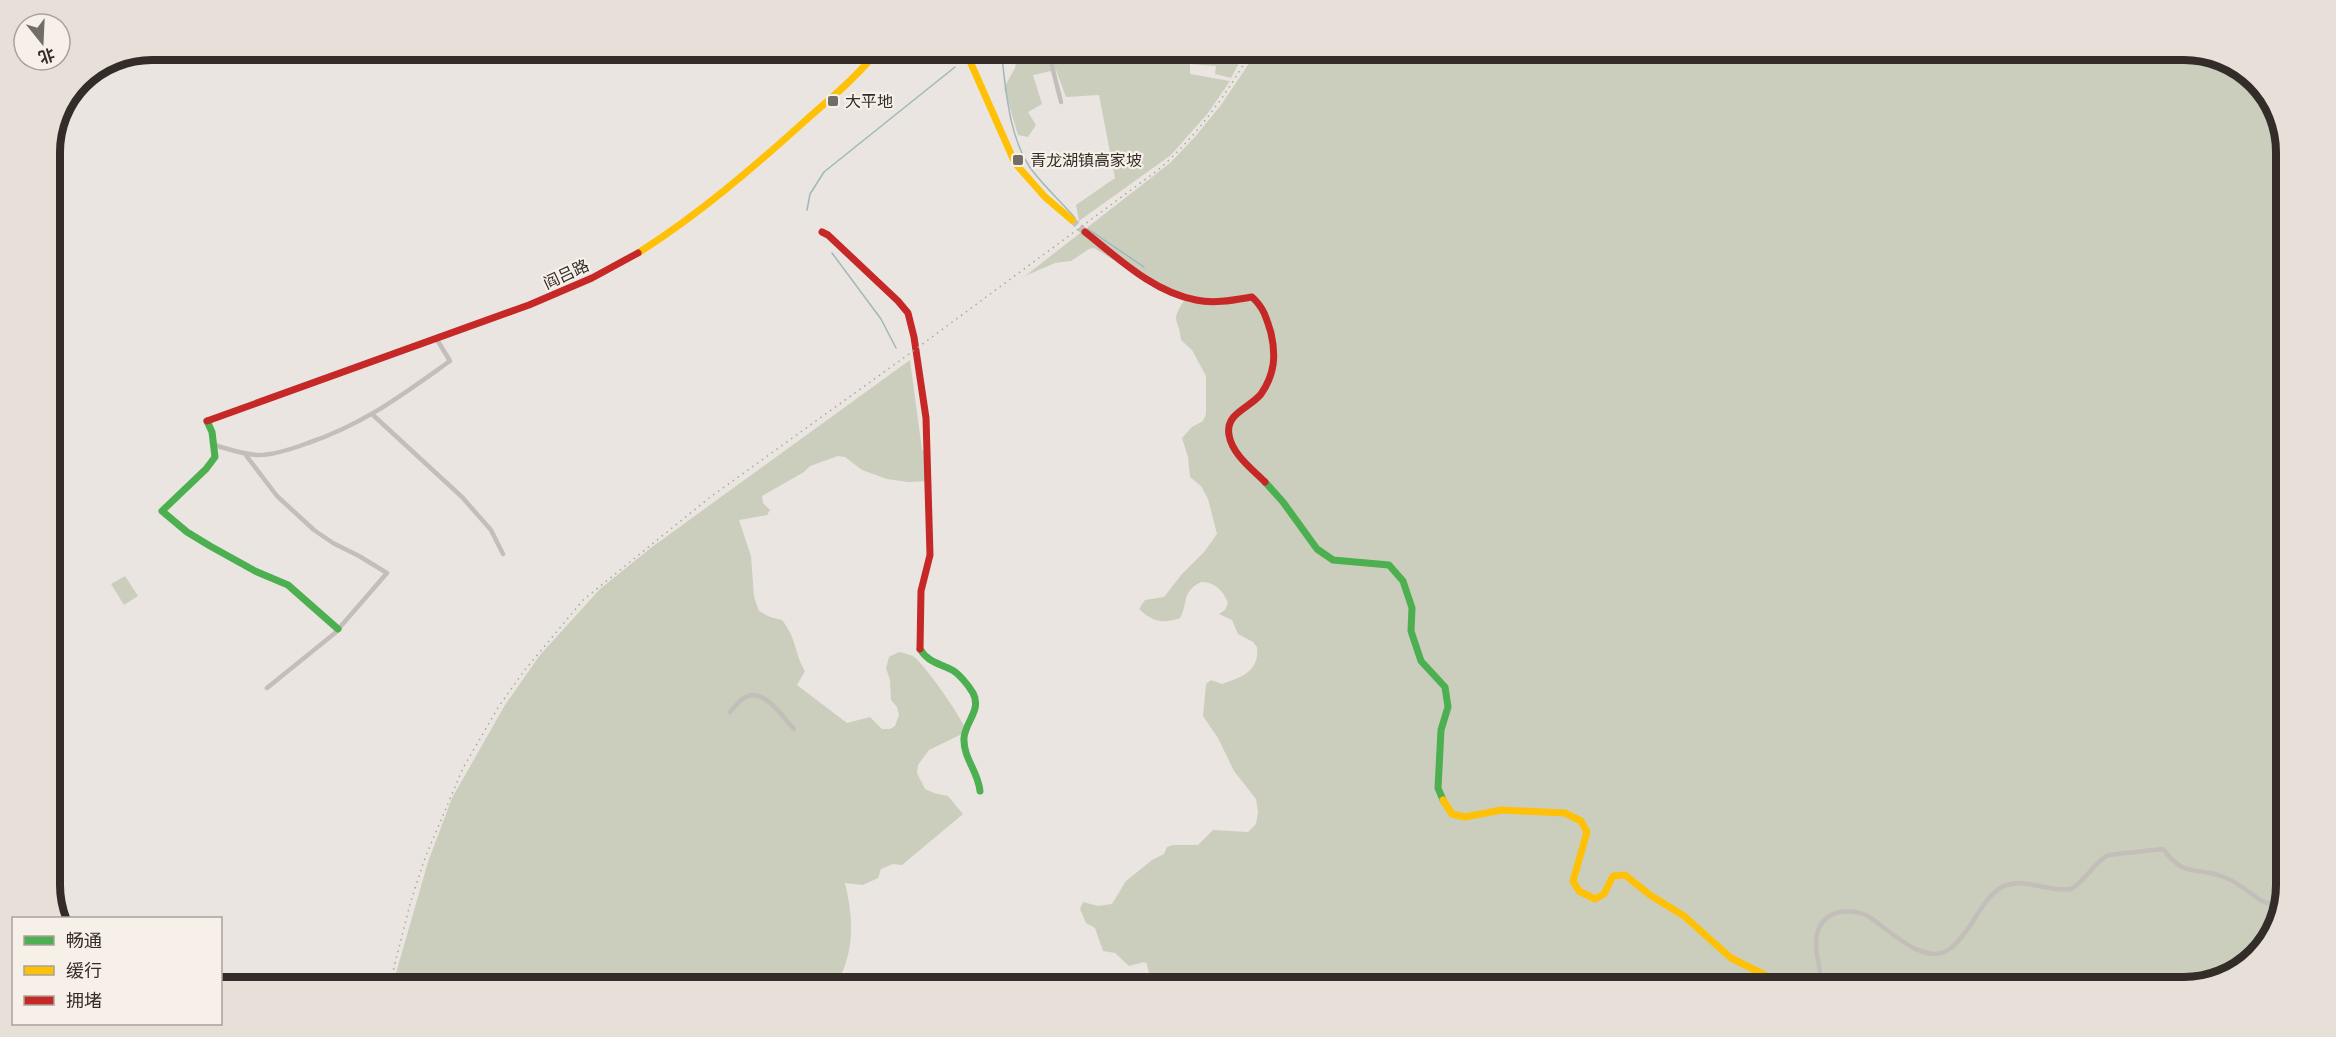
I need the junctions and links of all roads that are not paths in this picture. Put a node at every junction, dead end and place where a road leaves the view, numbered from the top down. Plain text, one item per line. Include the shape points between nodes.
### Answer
1 (869, 60) edge
2 (969, 60) edge
3 (1050, 60) edge
4 (1061, 102) dead end
5 (1072, 220) tunnel mouth
6 (822, 232) dead end
7 (1085, 232) tunnel mouth
8 (436, 338) junction
9 (373, 415) junction
10 (214, 443) junction
11 (245, 454) junction
12 (503, 554) dead end
13 (338, 628) junction
14 (267, 688) dead end
15 (730, 712) dead end
16 (794, 729) dead end
17 (980, 791) dead end
18 (2274, 903) edge
19 (1769, 977) edge
20 (1820, 977) edge

1 - 8 street, 阎吕路 via 764,158 652,244 551,296
2 - 5 street via 1015,162 1045,197
3 - 4 street
6 - 17 street via 908,314 922,383 929,494 930,555 921,591 920,651 932,663 953,670 973,694 976,708 964,734 964,752
7 - 19 street via 1159,286 1196,300 1252,297 1264,308 1276,353 1271,375 1260,395 1238,411 1229,425 1234,449 1283,502 1317,549 1333,560 1389,565 1403,581 1421,661 1445,687 1448,707 1441,730 1438,788 1452,814 1466,817 1500,810 1573,815 1581,820 1588,834 1572,873 1576,889 1584,896 1595,899 1604,894 1613,876 1625,875 1684,916 1731,958
8 - 9 street via 450,361
8 - 10 street, 阎吕路 via 206,420
9 - 11 street via 293,448
9 - 12 street via 462,497 491,530
10 - 11 street
10 - 13 street via 215,457 206,470 162,512 210,546 288,585
11 - 13 street via 277,496 314,530 387,573
13 - 14 street
15 - 16 street via 746,696 758,695
18 - 20 street via 2260,900 2224,877 2188,870 2174,863 2163,849 2108,855 2071,889 2022,884 2002,887 1957,942 1941,954 1919,951 1860,912 1838,911 1829,915 1817,937

